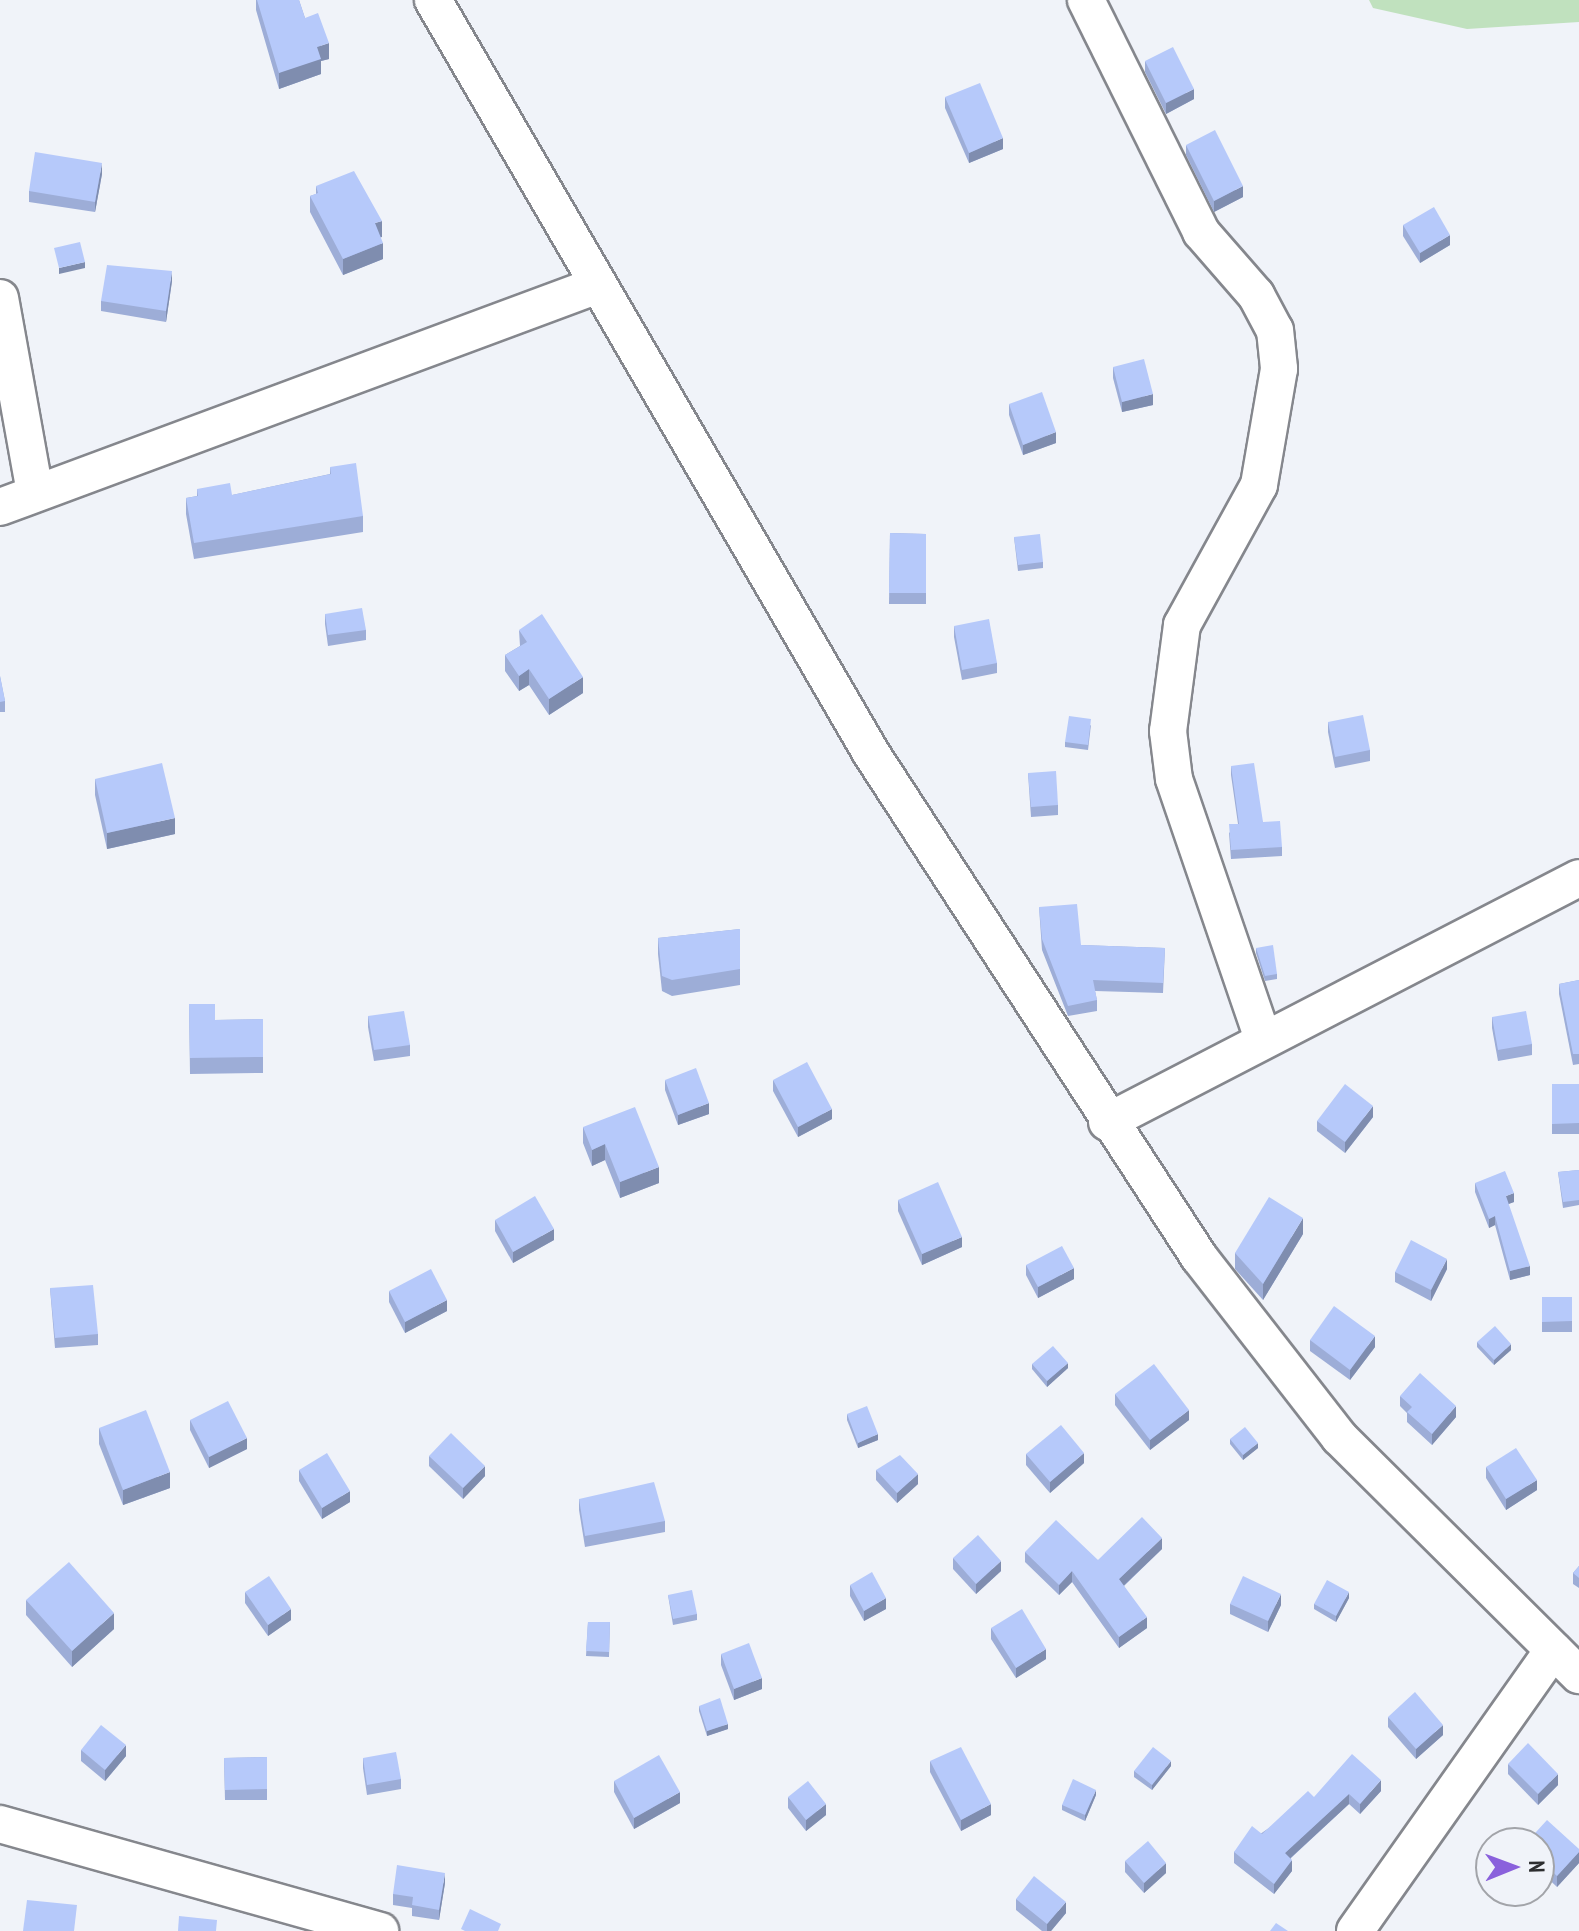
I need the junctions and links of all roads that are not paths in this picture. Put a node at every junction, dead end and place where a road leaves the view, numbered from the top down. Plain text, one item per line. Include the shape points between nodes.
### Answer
1 (433, 0) edge
2 (1086, 0) edge
3 (598, 285) junction
4 (0, 298) edge
5 (35, 493) junction
6 (0, 507) edge
7 (1579, 878) edge
8 (1263, 1039) junction
9 (1107, 1122) junction
10 (1553, 1650) junction
11 (1579, 1675) edge
12 (0, 1824) edge
13 (380, 1931) edge
14 (1355, 1931) edge

1 - 3 street
2 - 8 street via 1201,232 1256,295 1275,330 1279,369 1259,485 1182,625 1168,731 1174,779
3 - 5 street
3 - 9 street via 871,753
4 - 5 street
5 - 6 street
7 - 8 street
8 - 9 street
9 - 10 street via 1199,1257 1339,1437
10 - 11 street
10 - 14 street
12 - 13 street

